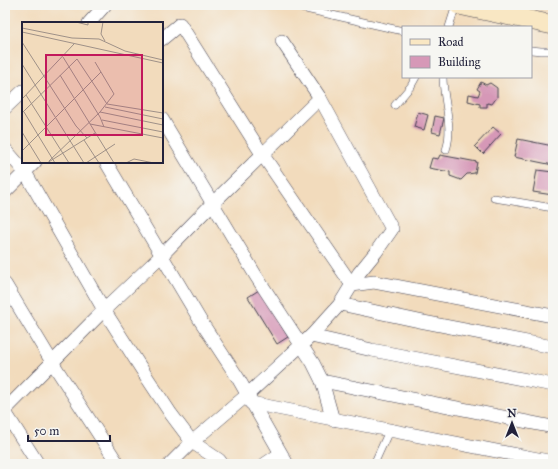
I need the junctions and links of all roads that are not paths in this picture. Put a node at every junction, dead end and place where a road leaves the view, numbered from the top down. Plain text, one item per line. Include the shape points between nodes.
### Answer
1 (105, 5) edge
2 (288, 5) edge
3 (456, 5) edge
4 (459, 5) edge
5 (95, 21) edge
6 (553, 25) edge
7 (449, 26) edge
8 (402, 31) edge
9 (163, 38) edge
10 (282, 41) dead end
11 (532, 50) edge
12 (553, 51) edge
13 (415, 78) edge
14 (443, 78) edge
15 (22, 92) edge
16 (320, 98) junction
17 (395, 105) dead end
18 (5, 108) edge
19 (163, 121) edge
20 (5, 149) edge
21 (446, 150) dead end
22 (262, 154) junction
23 (34, 163) edge
24 (107, 163) edge
25 (25, 172) junction
26 (5, 192) edge
27 (494, 198) dead end
28 (212, 204) junction
29 (553, 208) edge
30 (162, 255) junction
31 (5, 284) edge
32 (352, 285) junction
33 (340, 304) junction
34 (104, 310) junction
35 (553, 316) edge
36 (311, 336) junction
37 (301, 345) junction
38 (553, 347) edge
39 (52, 362) junction
40 (322, 381) junction
41 (553, 385) edge
42 (249, 399) junction
43 (5, 411) edge
44 (333, 420) junction
45 (553, 427) edge
46 (389, 431) junction
47 (192, 442) junction
48 (284, 459) edge
49 (519, 460) edge
50 (553, 462) edge
51 (38, 464) edge
52 (118, 464) edge
53 (170, 464) edge
54 (222, 464) edge
55 (265, 464) edge
56 (374, 464) edge

1 - 5 street
2 - 8 lane
3 - 7 lane
4 - 6 main road
9 - 22 street via 180,24
10 - 16 street
11 - 12 lane
13 - 17 lane
14 - 21 lane via 449,126
15 - 18 street
16 - 22 street
16 - 32 street via 392,229 358,273
19 - 28 street
20 - 25 street
22 - 28 street
22 - 32 street
23 - 25 street
24 - 30 street
25 - 26 street
25 - 34 street
27 - 29 lane
28 - 30 street
28 - 37 street
30 - 34 street
30 - 42 street
31 - 39 street
32 - 33 street
32 - 35 street via 374,282
33 - 36 street
33 - 38 street
34 - 39 street
34 - 47 street
36 - 37 street
36 - 41 street
37 - 40 street
37 - 42 street
39 - 43 street
39 - 52 street
40 - 44 street
40 - 45 street
42 - 44 street
42 - 47 street
42 - 48 street
43 - 51 street
44 - 46 street
46 - 49 street
46 - 56 lane
47 - 53 street
47 - 54 street
48 - 55 street
49 - 50 street

